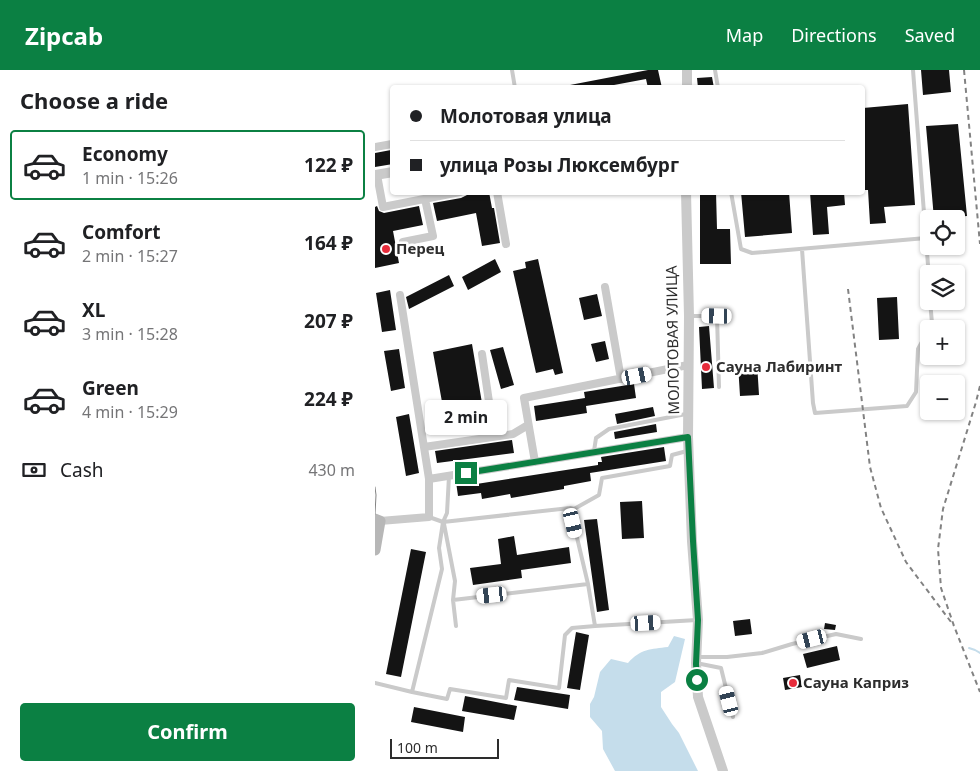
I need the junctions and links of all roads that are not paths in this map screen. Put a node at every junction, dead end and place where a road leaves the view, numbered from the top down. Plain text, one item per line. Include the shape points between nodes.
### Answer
1 (513, 70) edge
2 (687, 70) edge
3 (715, 70) edge
4 (913, 70) edge
5 (515, 85) edge
6 (687, 85) edge
7 (718, 85) edge
8 (390, 144) edge
9 (375, 147) edge
10 (390, 173) edge
11 (376, 175) edge
12 (445, 195) edge
13 (498, 195) edge
14 (685, 195) edge
15 (732, 195) edge
16 (425, 199) junction
17 (924, 210) edge
18 (920, 239) edge
19 (403, 242) dead end
20 (506, 244) dead end
21 (802, 249) junction
22 (605, 287) dead end
23 (400, 295) dead end
24 (689, 316) junction
25 (920, 346) edge
26 (482, 354) dead end
27 (689, 365) junction
28 (621, 379) junction
29 (719, 387) dead end
30 (688, 414) junction
31 (528, 425) junction
32 (495, 436) junction
33 (688, 437) junction
34 (424, 447) junction
35 (689, 451) junction
36 (594, 452) junction
37 (535, 462) junction
38 (449, 476) junction
39 (429, 479) junction
40 (570, 508) junction
41 (429, 517) junction
42 (378, 520) edge
43 (443, 522) junction
44 (375, 550) edge
45 (588, 584) junction
46 (453, 600) junction
47 (698, 620) junction
48 (456, 626) dead end
49 (595, 626) junction
50 (861, 639) dead end
51 (697, 660) junction
52 (375, 683) edge
53 (412, 692) junction
54 (733, 717) dead end
55 (723, 771) edge

1 - 5 lane
2 - 6 street
3 - 7 lane
4 - 17 lane
8 - 9 street
10 - 11 street
11 - 16 street via 383,206
12 - 16 street
13 - 20 street
14 - 24 street, МОЛОТОВАЯ УЛИЦА
15 - 21 lane via 741,249 752,253
16 - 19 street via 433,236
18 - 21 lane
21 - 25 lane via 815,413 907,406 916,392
22 - 28 street
23 - 34 street
24 - 27 street, МОЛОТОВАЯ УЛИЦА
24 - 29 lane via 717,316
26 - 32 street
27 - 28 street
27 - 30 street, МОЛОТОВАЯ УЛИЦА
28 - 31 street via 524,398
30 - 33 street, МОЛОТОВАЯ УЛИЦА
30 - 36 lane via 609,429 596,438
31 - 32 street via 513,434
31 - 37 street
32 - 34 street
33 - 35 street, МОЛОТОВАЯ УЛИЦА
33 - 36 street
34 - 39 street
35 - 40 lane via 672,455 670,466 602,478 599,495 574,509
35 - 47 street, МОЛОТОВАЯ УЛИЦА
36 - 37 street
37 - 38 street
38 - 39 street
38 - 43 lane via 447,513
39 - 41 street
40 - 43 lane
40 - 45 lane
41 - 42 street
41 - 43 lane
42 - 44 main road
43 - 46 lane via 455,581
43 - 53 lane via 439,548 442,569
45 - 46 lane
45 - 49 lane
46 - 48 lane
47 - 49 lane
47 - 51 street, МОЛОТОВАЯ УЛИЦА
49 - 53 lane via 572,628 565,635 559,688 509,680 506,698 450,689 447,699
50 - 51 lane via 836,634 762,653
51 - 54 lane via 721,668
51 - 55 street, МОЛОТОВАЯ УЛИЦА via 698,696
52 - 53 lane

